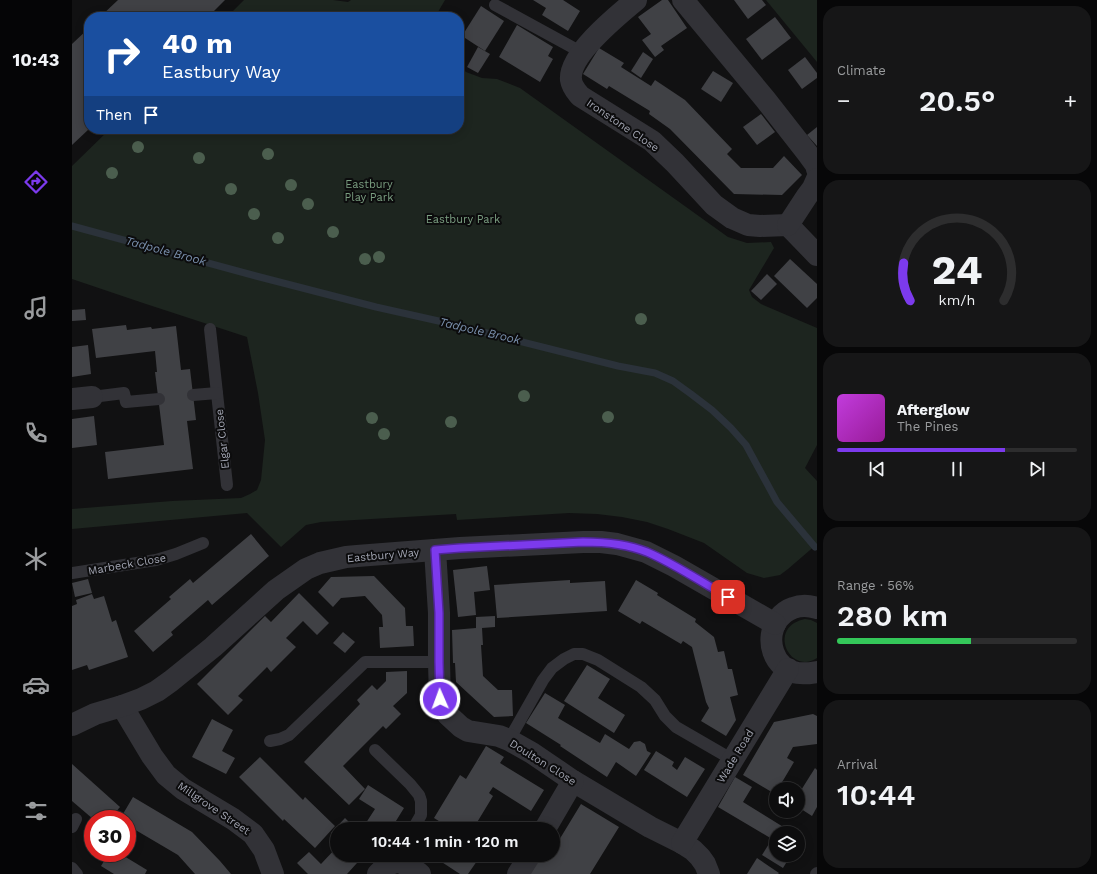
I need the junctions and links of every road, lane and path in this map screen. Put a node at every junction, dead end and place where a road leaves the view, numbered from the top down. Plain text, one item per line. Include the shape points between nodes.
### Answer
1 (636, 0) edge
2 (683, 0) edge
3 (495, 5) dead end
4 (581, 52) junction
5 (817, 169) edge
6 (817, 179) edge
7 (788, 225) junction
8 (817, 255) edge
9 (210, 329) dead end
10 (217, 393) junction
11 (193, 395) dead end
12 (82, 398) edge
13 (159, 398) dead end
14 (227, 485) dead end
15 (203, 543) dead end
16 (435, 550) junction
17 (72, 573) edge
18 (817, 608) edge
19 (774, 624) junction
20 (439, 662) junction
21 (788, 669) junction
22 (817, 672) edge
23 (122, 706) junction
24 (72, 725) edge
25 (509, 740) junction
26 (270, 741) dead end
27 (375, 750) dead end
28 (733, 760) junction
29 (573, 781) junction
30 (417, 822) edge
31 (549, 822) edge
32 (682, 843) junction
33 (526, 862) edge
34 (391, 864) edge
35 (72, 868) edge
36 (272, 873) edge
37 (77, 874) edge
38 (420, 874) edge
39 (518, 874) edge
40 (709, 874) edge

1 - 4 street, Ironstone Close
2 - 5 street via 765,99
3 - 4 lane
4 - 7 street, Ironstone Close via 571,72 573,88 580,96 652,141 714,205 732,218 748,225
6 - 7 street via 814,188
7 - 8 street
9 - 10 lane, Elgar Close
10 - 11 lane, Elgar Close
10 - 14 lane, Elgar Close
12 - 13 lane via 124,393 126,402
15 - 17 lane, Marbeck Close via 156,560
16 - 19 street, Eastbury Way via 583,542 624,546 646,552 674,566
16 - 20 street, Doulton Close
16 - 23 street, Eastbury Way via 346,557 306,569 276,590 171,681 157,691
18 - 19 street via 800,606 790,609
19 - 21 street via 772,649 781,664
20 - 25 street, Doulton Close via 440,699 451,718 468,731
20 - 26 lane via 365,662 289,735
21 - 22 street via 797,673
21 - 28 street, Wade Road
23 - 24 street, Eastbury Way via 95,714
23 - 36 street, Millgrove Street via 166,775 183,789 253,834 264,850
25 - 28 lane via 552,668 574,654 584,654 641,687 676,727
25 - 29 street, Doulton Close
27 - 30 lane via 419,795 421,815
28 - 32 street, Wade Road
29 - 31 street
29 - 32 street, Doulton Close
32 - 40 street, Doulton Close via 700,857
33 - 39 street
34 - 38 street via 404,863
35 - 37 lane

